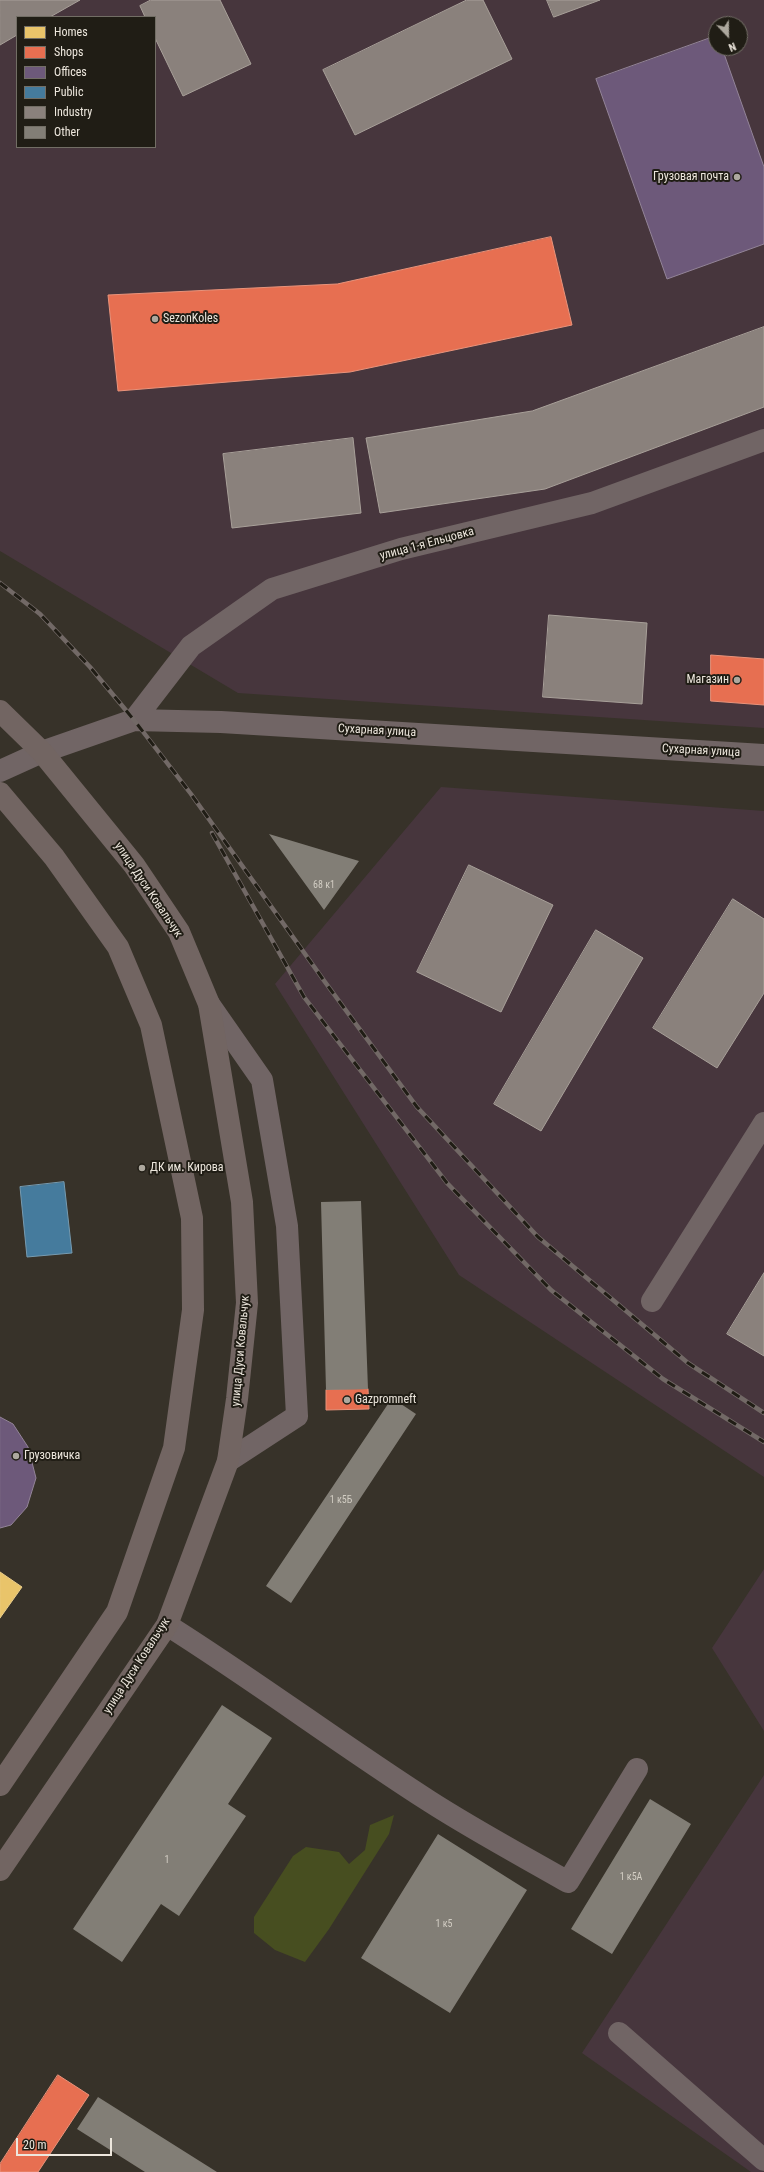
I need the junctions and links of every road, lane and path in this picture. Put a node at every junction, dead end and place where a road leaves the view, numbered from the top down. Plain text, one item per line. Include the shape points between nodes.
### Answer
1 (764, 440) edge
2 (0, 711) edge
3 (134, 720) junction
4 (42, 752) junction
5 (764, 755) edge
6 (0, 771) edge
7 (0, 793) edge
8 (209, 1004) junction
9 (764, 1123) edge
10 (652, 1301) dead end
11 (228, 1461) junction
12 (167, 1625) junction
13 (637, 1769) dead end
14 (0, 1785) edge
15 (0, 1870) edge
16 (620, 2033) dead end
17 (764, 2160) edge

1 - 3 street, улица 1-я Ельцовка via 592,503 401,549 272,589 191,646
2 - 4 main road, улица Дуси Ковальчук
3 - 4 street, Сухарная улица
3 - 5 street, Сухарная улица via 221,722
4 - 6 street, Сухарная улица
4 - 8 main road, улица Дуси Ковальчук via 116,842 179,932
7 - 14 main road via 54,857 118,947 151,1025 192,1218 193,1310 174,1448 117,1612
8 - 11 main road, улица Дуси Ковальчук via 242,1202 247,1302
8 - 11 street via 262,1080 287,1226 297,1416
9 - 10 street
11 - 12 main road, улица Дуси Ковальчук
12 - 13 street via 430,1802 568,1882
12 - 15 main road, улица Дуси Ковальчук
16 - 17 street

